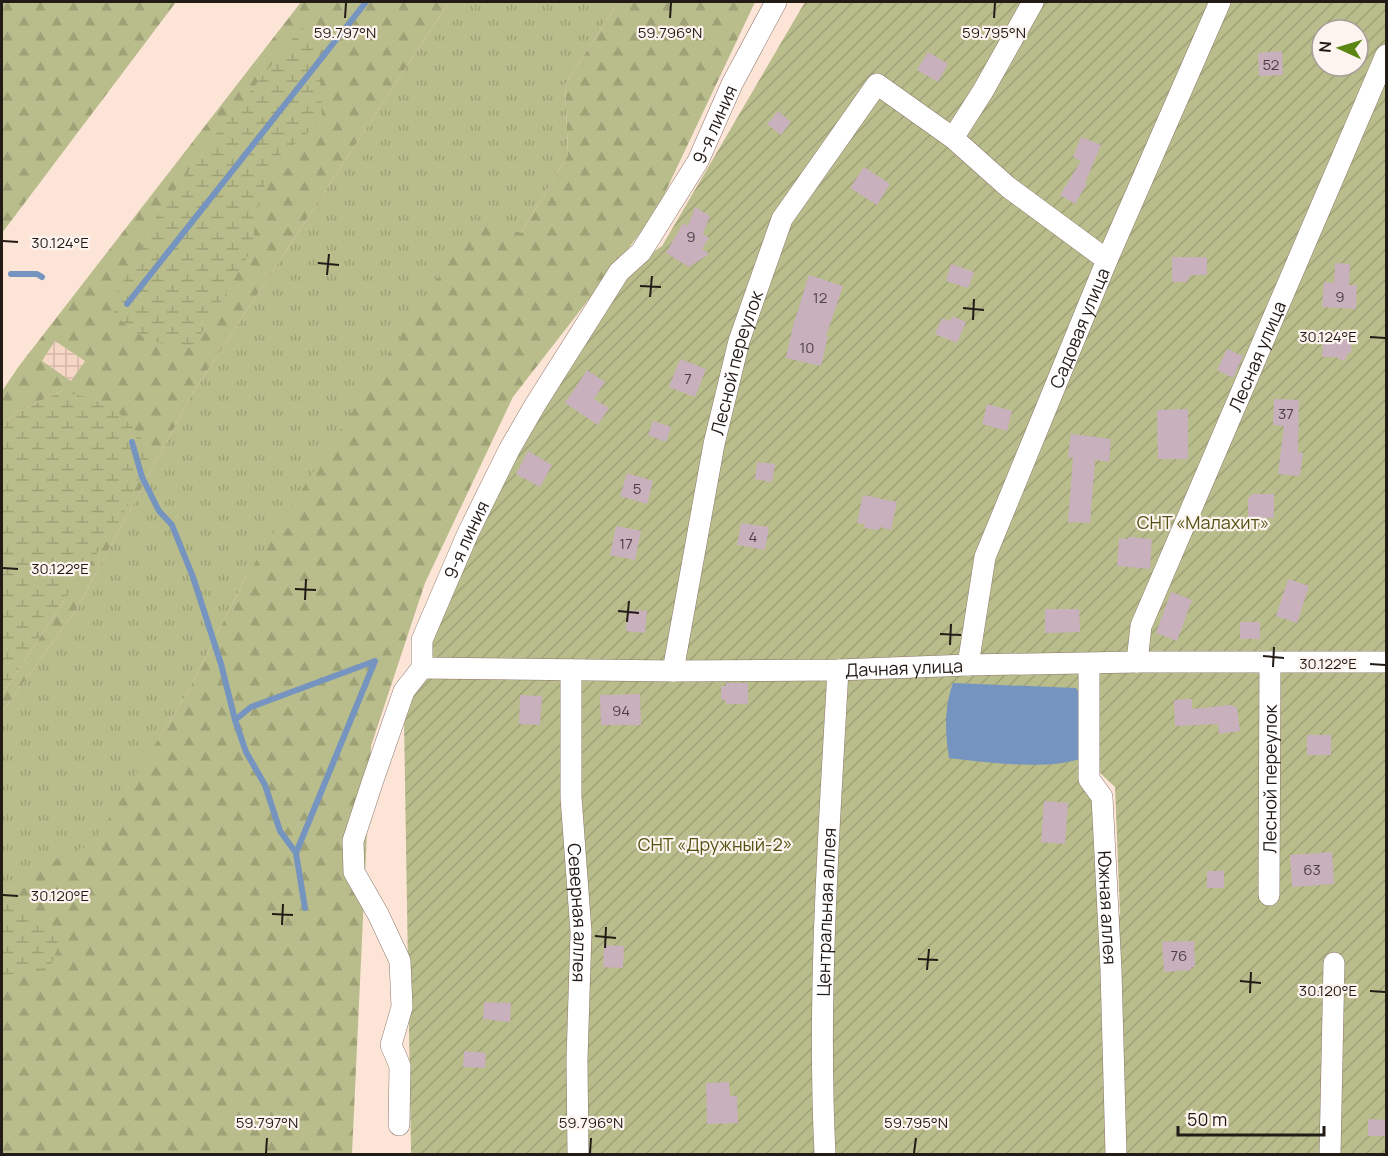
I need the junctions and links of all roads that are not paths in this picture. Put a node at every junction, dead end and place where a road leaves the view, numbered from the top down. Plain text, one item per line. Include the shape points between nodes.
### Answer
1 (776, 2) edge
2 (1033, 2) edge
3 (1220, 2) edge
4 (1386, 55) edge
5 (953, 138) junction
6 (1107, 260) junction
7 (1137, 662) junction
8 (1270, 662) junction
9 (1386, 662) edge
10 (1089, 663) junction
11 (968, 665) junction
12 (422, 668) junction
13 (570, 670) junction
14 (838, 670) junction
15 (673, 671) junction
16 (1269, 895) dead end
17 (1334, 963) dead end
18 (399, 1125) dead end
19 (578, 1155) edge
20 (825, 1155) edge
21 (1116, 1155) edge
22 (1330, 1155) edge

1 - 12 street, 9-я линия via 732,84 698,161 641,252 619,272 509,450 422,640
2 - 5 street
3 - 6 street, Садовая улица
4 - 7 street, Лесная улица via 1141,626
5 - 6 street via 1008,187
5 - 15 street, Лесной переулок via 877,84 782,219 739,340 714,444
6 - 11 street, Садовая улица via 985,557
7 - 8 street, Дачная улица
7 - 10 street, Дачная улица
8 - 9 street, Дачная улица
8 - 16 street, Лесной переулок
10 - 11 street, Дачная улица
10 - 21 street, Южная аллея via 1089,779 1102,797 1112,970
11 - 14 street, Дачная улица
12 - 13 street, Дачная улица
12 - 18 street via 404,692 353,841 354,872 400,962 402,1007 391,1045 400,1066
13 - 15 street, Дачная улица
13 - 19 street, Северная аллея via 571,797 581,932
14 - 15 street, Дачная улица
14 - 20 street, Центральная аллея via 823,947
17 - 22 street

